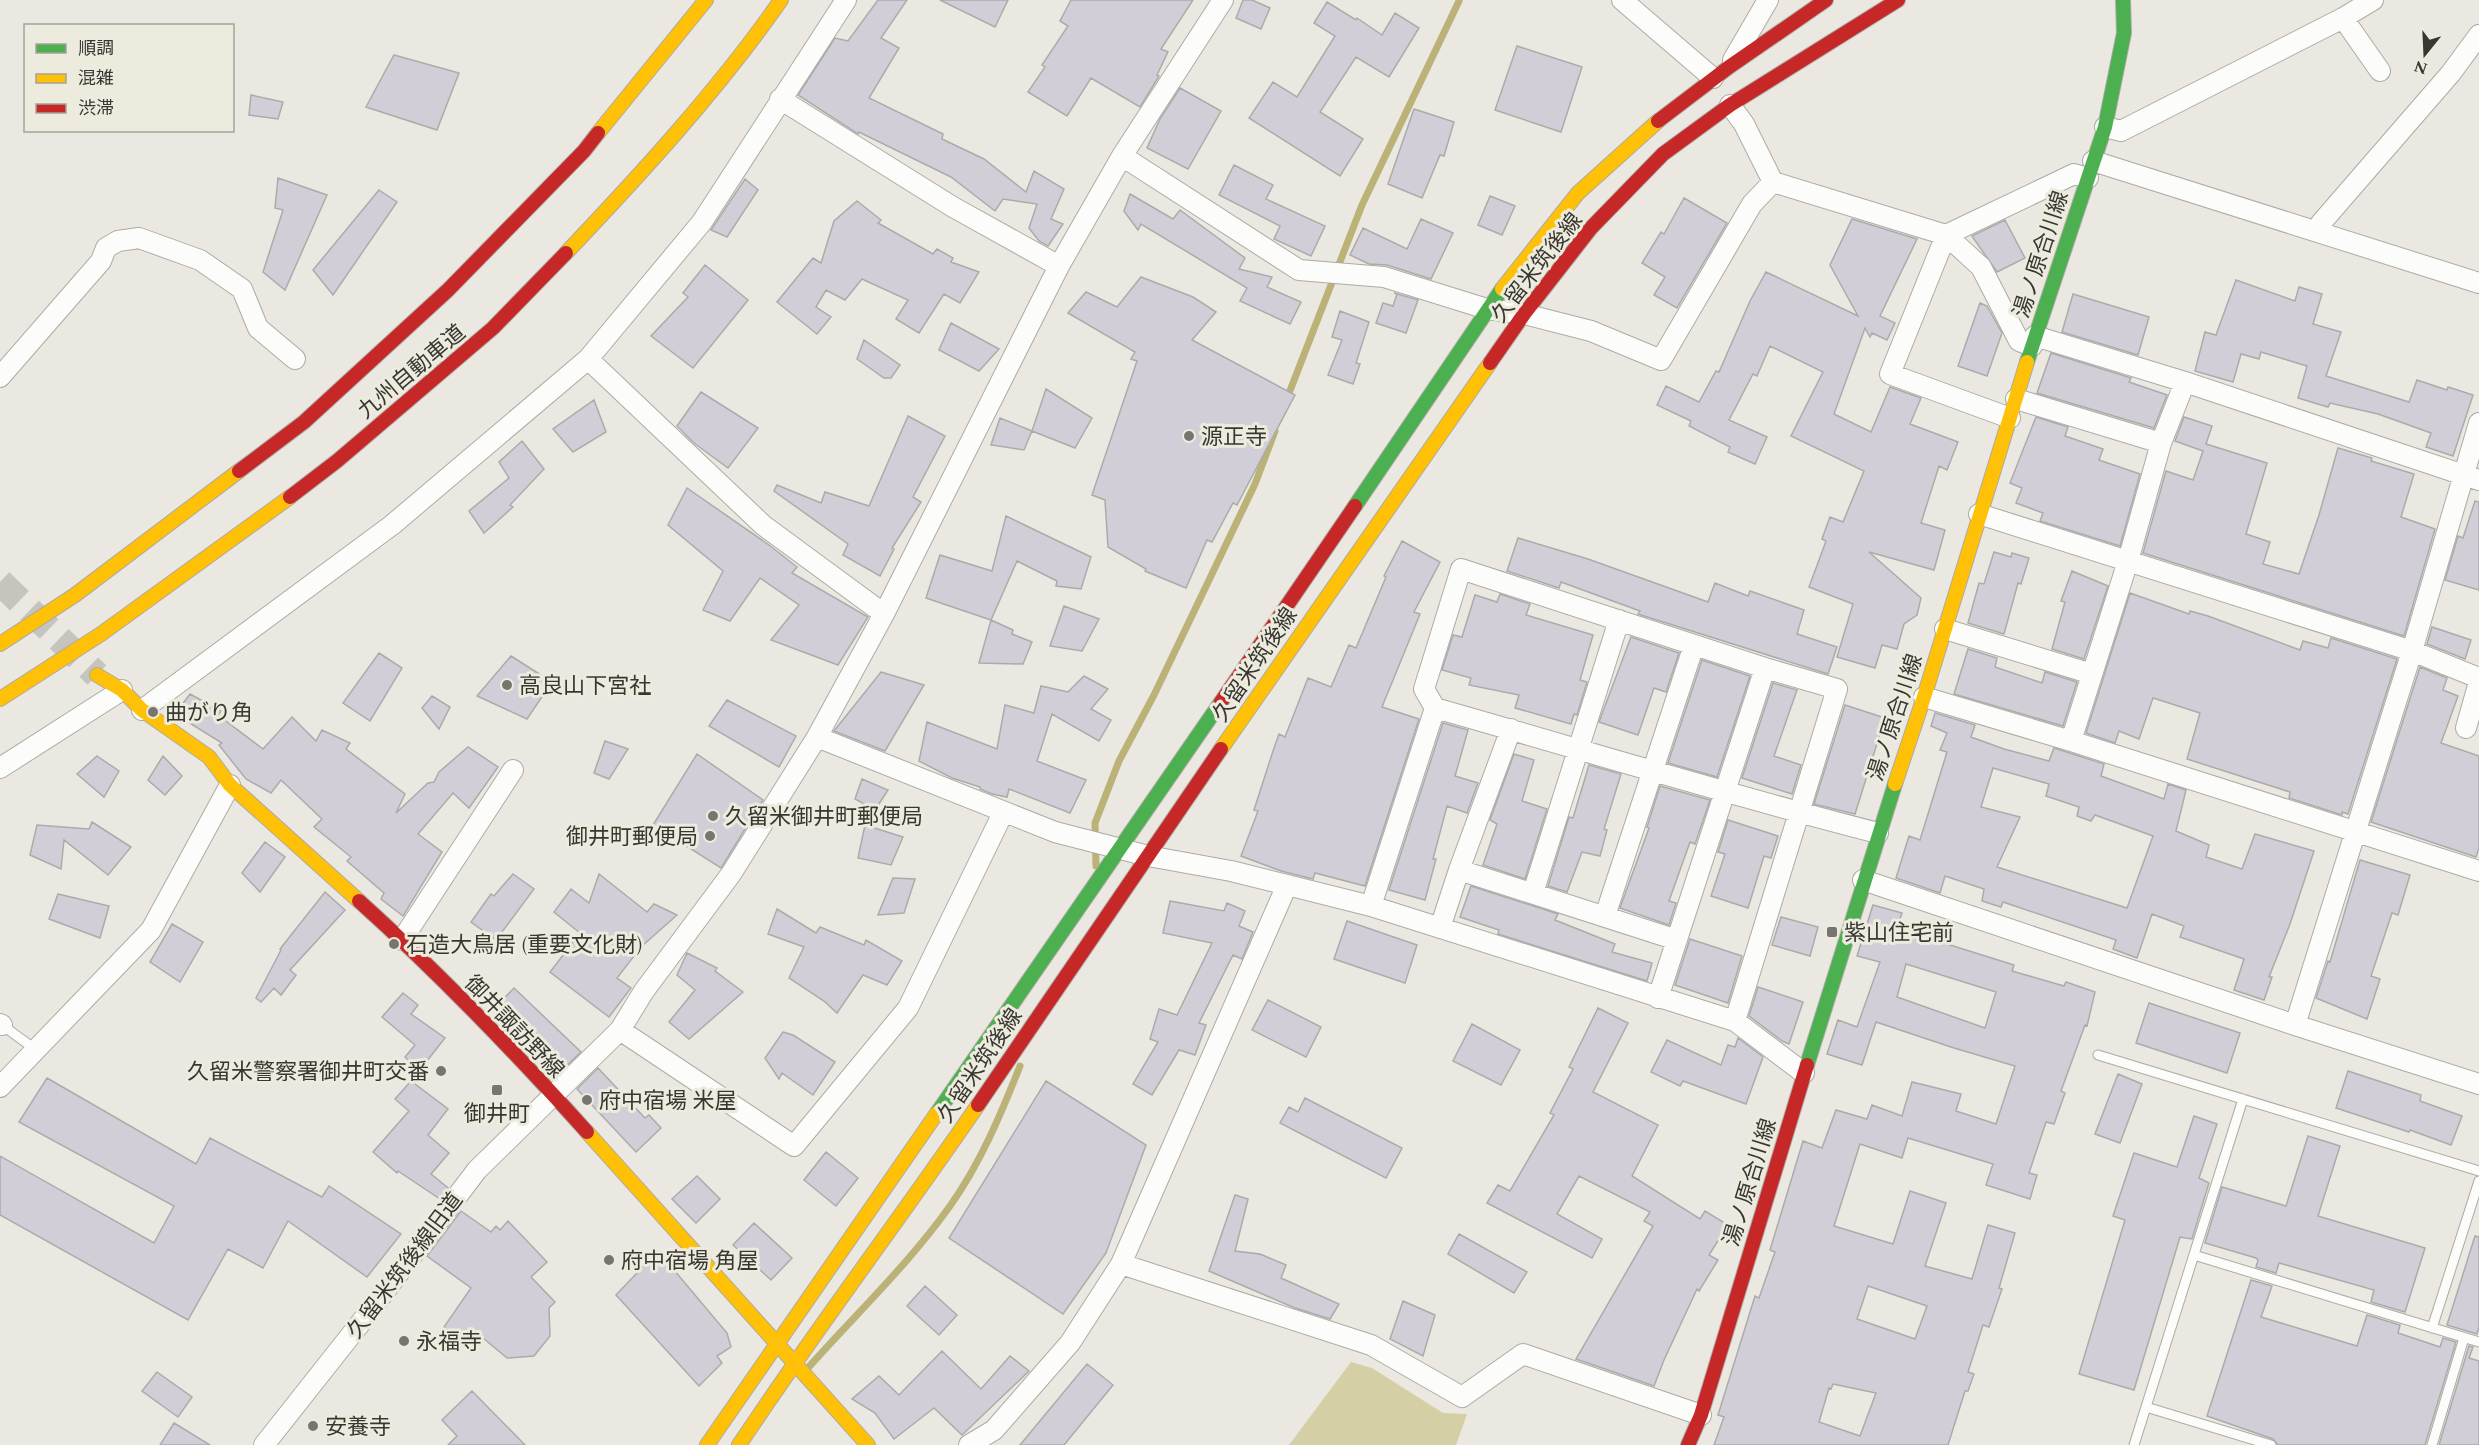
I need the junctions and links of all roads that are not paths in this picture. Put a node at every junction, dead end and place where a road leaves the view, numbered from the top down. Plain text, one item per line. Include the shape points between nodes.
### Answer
1 (706, 0) edge
2 (781, 0) edge
3 (846, 0) edge
4 (1223, 0) edge
5 (1622, 0) edge
6 (1768, 0) edge
7 (1826, 0) edge
8 (1898, 0) edge
9 (2123, 0) edge
10 (2373, 0) edge
11 (2343, 18) junction
12 (2479, 34) edge
13 (1730, 64) junction
14 (2380, 71) dead end
15 (1713, 78) junction
16 (780, 99) junction
17 (1730, 105) junction
18 (2105, 127) junction
19 (1122, 156) junction
20 (2090, 170) junction
21 (1773, 182) junction
22 (2318, 231) junction
23 (1946, 235) junction
24 (1059, 266) junction
25 (2479, 283) edge
26 (1487, 309) junction
27 (1524, 314) junction
28 (2034, 341) junction
29 (295, 359) dead end
30 (588, 359) junction
31 (0, 377) edge
32 (2185, 382) junction
33 (2016, 399) junction
34 (2010, 418) junction
35 (2479, 423) edge
36 (2161, 443) junction
37 (2471, 478) edge
38 (1979, 514) junction
39 (2128, 561) junction
40 (884, 614) junction
41 (1619, 620) junction
42 (1945, 628) junction
43 (0, 644) edge
44 (1694, 645) junction
45 (2412, 651) junction
46 (1765, 668) junction
47 (2092, 674) junction
48 (97, 675) tunnel mouth
49 (2479, 680) edge
50 (122, 690) junction
51 (1924, 697) junction
52 (0, 699) edge
53 (1436, 708) junction
54 (142, 710) junction
55 (2466, 728) dead end
56 (1511, 729) junction
57 (817, 737) junction
58 (2071, 741) junction
59 (1578, 750) junction
60 (0, 768) edge
61 (513, 770) dead end
62 (1653, 770) junction
63 (230, 785) junction
64 (1725, 792) junction
65 (1798, 812) junction
66 (1003, 813) junction
67 (1878, 833) junction
68 (2356, 833) junction
69 (1120, 849) junction
70 (1148, 856) junction
71 (2479, 869) edge
72 (1459, 870) junction
73 (1863, 879) junction
74 (1287, 885) junction
75 (1533, 893) junction
76 (1371, 906) junction
77 (1605, 916) junction
78 (1440, 927) junction
79 (402, 940) junction
80 (1677, 940) junction
81 (1658, 998) junction
82 (1735, 1021) junction
83 (1, 1024) edge
84 (2295, 1025) junction
85 (620, 1030) junction
86 (36, 1050) junction
87 (2098, 1054) dead end
88 (1804, 1073) junction
89 (2479, 1084) edge
90 (0, 1087) edge
91 (554, 1095) junction
92 (2243, 1099) junction
93 (2479, 1171) edge
94 (2479, 1181) edge
95 (2194, 1255) junction
96 (1121, 1264) junction
97 (2432, 1328) junction
98 (2464, 1338) junction
99 (2479, 1342) edge
100 (777, 1343) junction
101 (794, 1362) junction
102 (2146, 1407) junction
103 (1701, 1415) junction
104 (264, 1445) edge
105 (707, 1445) edge
106 (739, 1445) edge
107 (868, 1445) edge
108 (969, 1445) edge
109 (1688, 1445) edge
110 (2134, 1445) edge
111 (2271, 1445) edge
112 (2432, 1445) edge

1 - 43 main road, 九州自動車道 via 584,151 448,290 313,414 75,595
2 - 52 main road, 九州自動車道 via 631,185 494,328 337,461 211,556
3 - 16 street
4 - 19 street, 久留米筑後線旧道
5 - 15 street
6 - 13 street
7 - 13 main road, 久留米筑後線
8 - 17 main road, 久留米筑後線
9 - 18 main road, 湯ノ原合川線 via 2124,33
10 - 11 street
11 - 14 street
11 - 18 street via 2121,131
12 - 22 street
13 - 15 main road, 久留米筑後線
15 - 26 main road, 久留米筑後線 via 1577,194
16 - 24 street via 954,207
16 - 30 street via 702,222
17 - 21 street
17 - 27 main road, 久留米筑後線 via 1647,171 1591,228
18 - 20 main road, 湯ノ原合川線
19 - 24 street, 久留米筑後線旧道
19 - 26 street via 1299,270 1384,277
20 - 22 street
20 - 23 street
20 - 28 main road, 湯ノ原合川線
21 - 23 street
21 - 27 street via 1752,204 1661,360 1591,331
22 - 25 street
23 - 28 street via 1982,267 2019,341
23 - 34 street via 1890,374
24 - 40 street, 久留米筑後線旧道
26 - 27 street
26 - 69 main road, 久留米筑後線
27 - 70 main road, 久留米筑後線
28 - 32 street
28 - 33 main road, 湯ノ原合川線
29 - 31 street via 258,328 242,289 200,260 139,238 118,241 106,249 101,261
30 - 40 street via 763,525
30 - 54 street via 392,525
32 - 36 street
32 - 37 street
33 - 34 main road, 湯ノ原合川線
33 - 36 street
34 - 38 main road, 湯ノ原合川線
35 - 37 street
36 - 39 street
37 - 45 street
38 - 39 street
38 - 42 main road, 湯ノ原合川線
39 - 45 street
39 - 47 street
40 - 57 street, 久留米筑後線旧道
41 - 44 street
41 - 53 street via 1461,569 1424,689
41 - 59 street
42 - 47 street
42 - 51 main road, 湯ノ原合川線
44 - 46 street
44 - 62 street
45 - 49 street
45 - 68 street
46 - 64 street
46 - 65 street via 1837,689
47 - 58 street
48 - 50 main road, 御井諏訪野線
49 - 55 street
50 - 54 main road, 御井諏訪野線
50 - 60 street
51 - 58 street
51 - 67 main road, 湯ノ原合川線
53 - 56 street
53 - 76 street
54 - 63 main road, 御井諏訪野線 via 209,757
56 - 59 street
56 - 72 street
57 - 66 street
57 - 85 street, 久留米筑後線旧道 via 731,874 644,991
58 - 68 street
59 - 62 street
59 - 75 street
61 - 79 street
62 - 64 street
62 - 77 street
63 - 79 main road, 御井諏訪野線
63 - 86 street via 152,930
64 - 65 street
64 - 80 street
65 - 67 street
65 - 82 street
66 - 69 street
66 - 85 street via 908,1008 794,1146
67 - 73 main road, 湯ノ原合川線
68 - 71 street
68 - 84 street
69 - 70 street
69 - 100 main road, 久留米筑後線
70 - 74 street
70 - 101 main road, 久留米筑後線 via 925,1182
72 - 75 street
72 - 78 street
73 - 84 street
73 - 88 main road, 湯ノ原合川線
74 - 76 street
74 - 96 street
75 - 77 street
76 - 78 street
77 - 80 street
78 - 81 street
79 - 91 main road, 御井諏訪野線
80 - 81 street
81 - 82 street
82 - 88 street
83 - 86 lane
84 - 89 street
85 - 91 street, 久留米筑後線旧道
86 - 90 street
87 - 92 lane
88 - 103 main road, 湯ノ原合川線
91 - 100 main road, 御井諏訪野線
91 - 104 street, 久留米筑後線旧道 via 477,1170
92 - 93 lane
92 - 95 lane
94 - 97 lane
95 - 97 lane
95 - 102 lane
96 - 103 street via 1371,1346 1462,1397 1523,1354
96 - 108 street via 1070,1343 994,1430
97 - 98 lane
98 - 99 lane
98 - 112 lane
100 - 101 main road, 御井諏訪野線
100 - 105 main road, 久留米筑後線
101 - 106 main road, 久留米筑後線
101 - 107 main road, 御井諏訪野線
102 - 110 lane
102 - 111 lane
103 - 109 main road, 湯ノ原合川線

